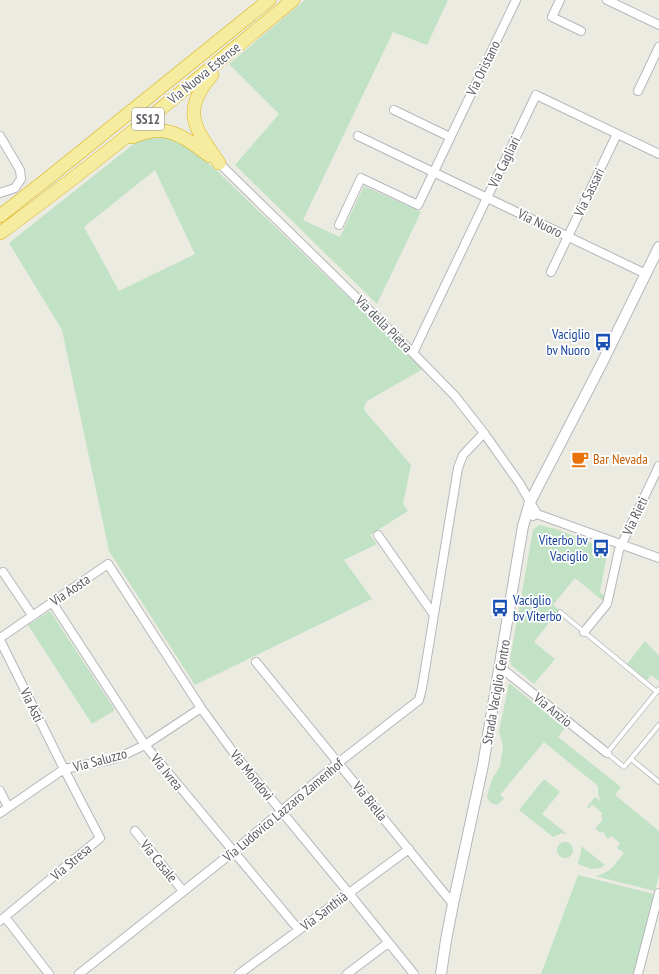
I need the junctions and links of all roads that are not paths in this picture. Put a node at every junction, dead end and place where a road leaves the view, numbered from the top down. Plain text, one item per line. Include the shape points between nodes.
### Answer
1 (269, 0) edge
2 (293, 0) edge
3 (516, 0) edge
4 (560, 0) edge
5 (607, 0) edge
6 (659, 25) edge
7 (581, 31) dead end
8 (659, 46) edge
9 (235, 48) junction
10 (638, 91) dead end
11 (394, 110) dead end
12 (617, 134) junction
13 (0, 136) edge
14 (358, 136) dead end
15 (450, 137) junction
16 (118, 144) junction
17 (659, 154) edge
18 (218, 163) junction
19 (433, 172) junction
20 (0, 192) edge
21 (487, 198) junction
22 (0, 216) edge
23 (339, 225) dead end
24 (0, 233) edge
25 (568, 236) junction
26 (658, 253) edge
27 (551, 272) dead end
28 (646, 274) junction
29 (413, 353) junction
30 (484, 433) junction
31 (659, 466) edge
32 (530, 502) junction
33 (537, 514) junction
34 (526, 518) junction
35 (378, 534) dead end
36 (622, 544) junction
37 (659, 558) edge
38 (108, 564) joint
39 (3, 572) dead end
40 (52, 602) junction
41 (560, 612) dead end
42 (434, 614) junction
43 (32, 615) junction
44 (584, 632) junction
45 (0, 639) edge
46 (256, 662) dead end
47 (500, 667) junction
48 (658, 690) edge
49 (200, 708) junction
50 (659, 725) edge
51 (145, 745) junction
52 (607, 753) junction
53 (631, 759) junction
54 (338, 763) junction
55 (64, 769) junction
56 (659, 782) edge
57 (0, 791) edge
58 (8, 807) junction
59 (282, 811) junction
60 (0, 813) edge
61 (135, 831) dead end
62 (409, 849) junction
63 (233, 852) junction
64 (184, 891) junction
65 (348, 892) junction
66 (659, 893) edge
67 (453, 904) junction
68 (2, 919) edge
69 (299, 930) junction
70 (388, 943) junction
71 (49, 974) edge
72 (79, 974) edge
73 (239, 974) edge
74 (347, 974) edge
75 (414, 974) edge
76 (441, 974) edge
77 (638, 974) edge

1 - 22 highway, Via Nuova Estense / SS12
2 - 9 highway, Via Nuova Estense / SS12
3 - 15 street, Via Oristano
4 - 7 street via 552,17
5 - 6 street
8 - 10 street
9 - 16 highway, Via Nuova Estense / SS12
9 - 18 highway via 201,88 193,114 200,135
11 - 15 street
12 - 17 street, Via Cagliari
12 - 21 street, Via Cagliari via 536,95
12 - 25 street, Via Sassari
13 - 20 street via 20,170 21,179 15,188
14 - 19 street, Via Nuoro
15 - 19 street, Via Oristano
16 - 18 highway via 146,131 160,130 185,138
16 - 24 highway, Via Nuova Estense / SS12
18 - 29 street, Via della Pietra
19 - 21 street, Via Nuoro
19 - 23 street via 418,205 361,178
21 - 25 street, Via Nuoro
21 - 29 street, Via Cagliari
25 - 27 street, Via Sassari
25 - 28 street, Via Nuoro
26 - 28 street, Strada Vaciglio Centro
28 - 32 street, Strada Vaciglio Centro
29 - 30 street, Via della Pietra via 455,396
30 - 32 street, Via della Pietra
30 - 42 street, Via Ludovico Lazzaro Zamenhof via 462,455 459,462
31 - 36 street, Via Rieti
32 - 33 street, Via della Pietra
32 - 34 street, Strada Vaciglio Centro
33 - 34 street
33 - 36 street
34 - 47 street, Strada Vaciglio Centro
35 - 42 street
36 - 37 street
36 - 44 street, Via Rieti via 607,604
38 - 40 street, Via Aosta
38 - 49 street, Via Mondovì
39 - 43 street
40 - 43 street, Via Aosta
40 - 51 street, Via Ivrea
41 - 44 lane
42 - 54 street, Via Ludovico Lazzaro Zamenhof via 419,700
43 - 45 street, Via Aosta
44 - 48 lane
45 - 55 street, Via Asti
46 - 54 street, Via Biella
47 - 52 street, Via Anzio
47 - 67 street, Strada Vaciglio Centro via 483,765
48 - 52 lane
49 - 51 street, Via Saluzzo
49 - 59 street, Via Mondovì via 242,764
50 - 53 lane
51 - 55 street, Via Saluzzo via 118,758
51 - 63 street, Via Ivrea
52 - 53 lane, Via Anzio via 624,767
53 - 56 lane
54 - 59 street, Via Ludovico Lazzaro Zamenhof
54 - 62 street, Via Biella
55 - 58 street, Via Saluzzo
55 - 68 street, Via Stresa via 100,838
57 - 58 street
58 - 60 street, Via Saluzzo
59 - 63 street, Via Ludovico Lazzaro Zamenhof
59 - 65 street, Via Mondovì
61 - 64 street, Via Casale
62 - 65 street, Via Santhià
62 - 67 street, Via Biella
63 - 64 street, Via Ludovico Lazzaro Zamenhof
63 - 69 street, Via Ivrea
64 - 72 street, Via Ludovico Lazzaro Zamenhof
65 - 69 street, Via Santhià
65 - 70 street, Via Mondovì
66 - 77 street
67 - 76 street, Strada Vaciglio Centro
68 - 71 street
69 - 73 street, Via Santhià
70 - 74 street
70 - 75 street, Via Mondovì

